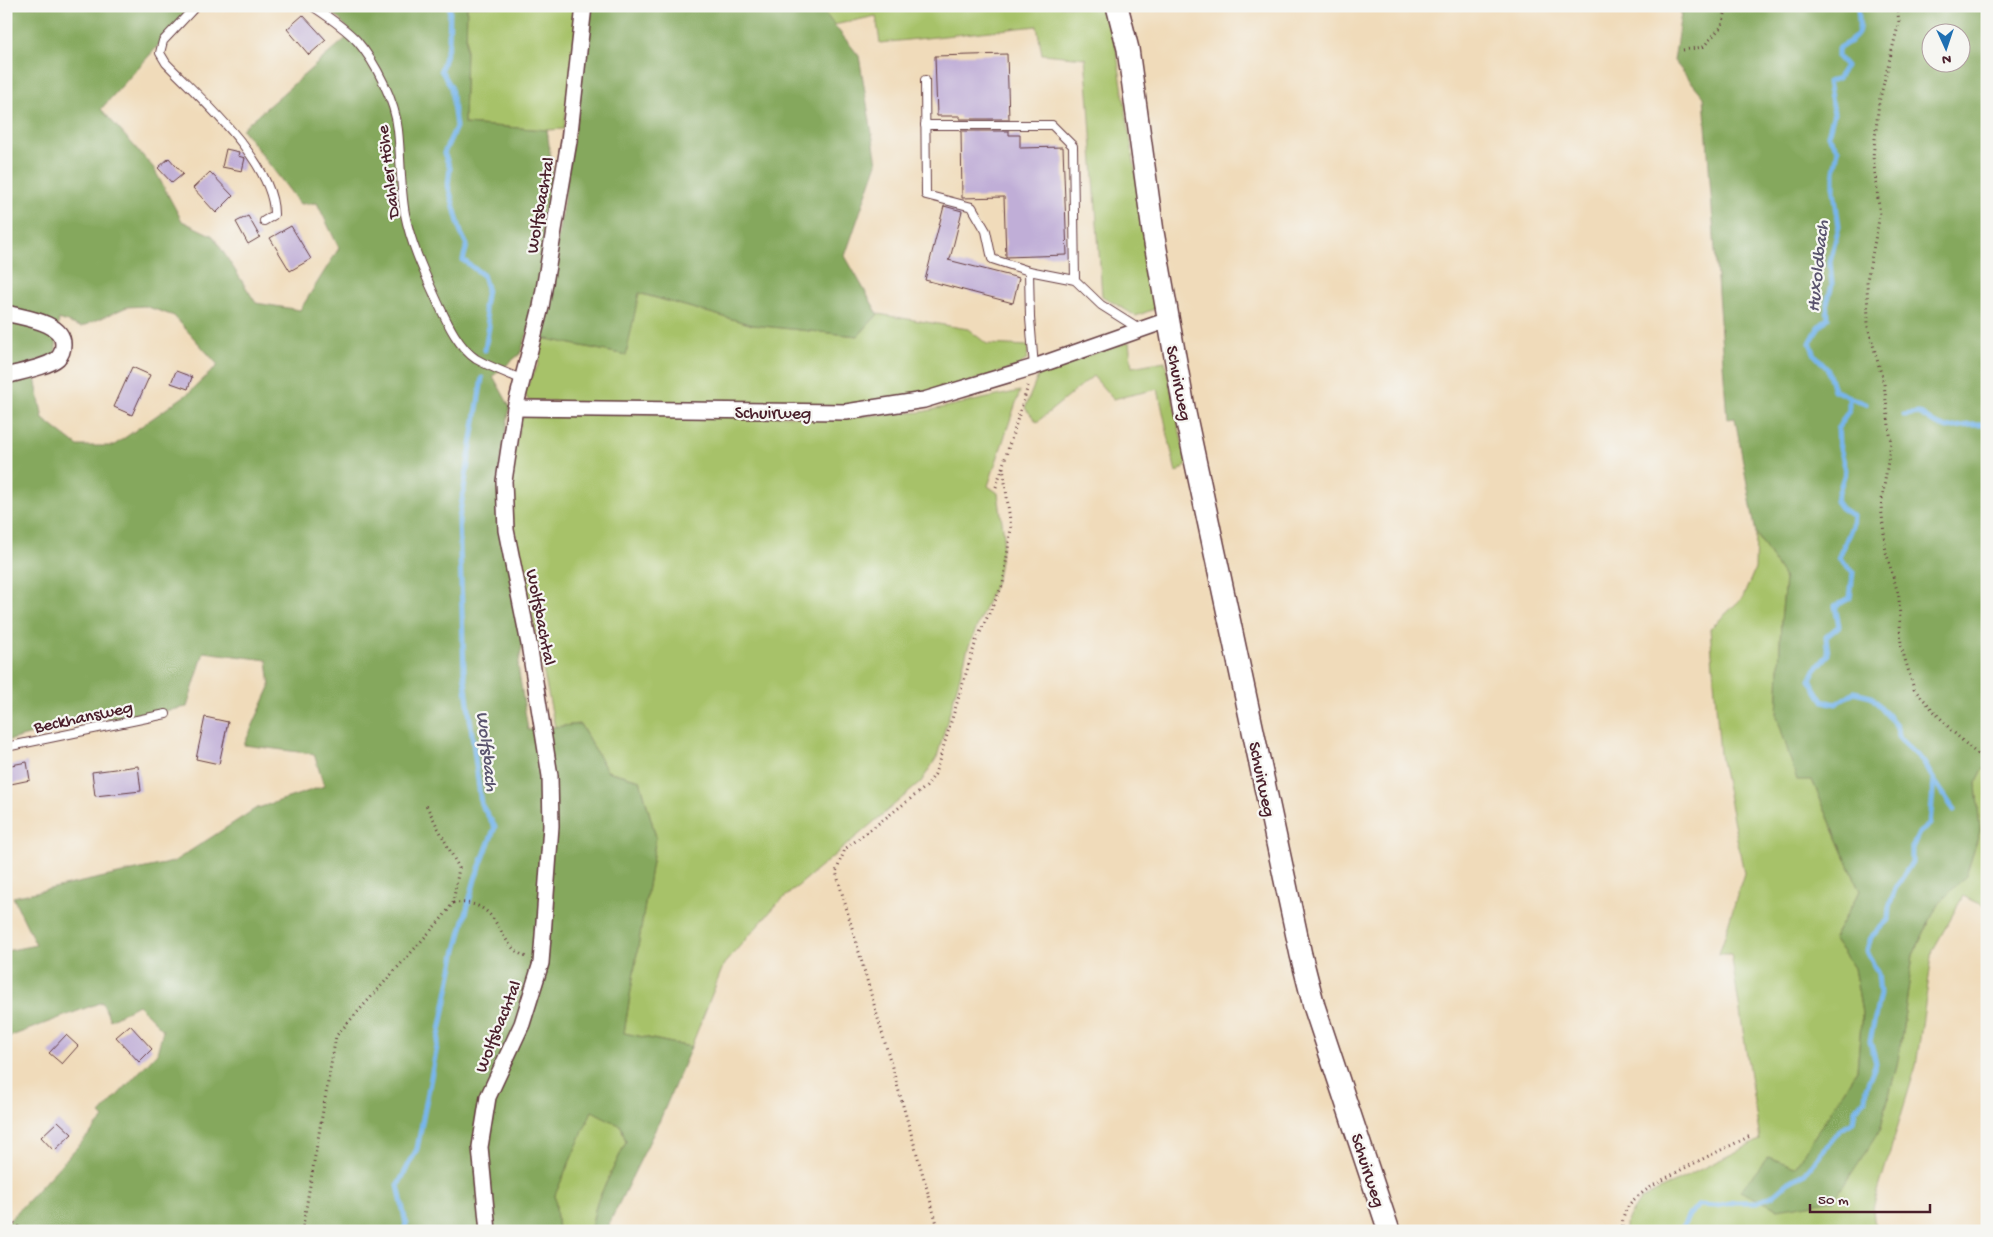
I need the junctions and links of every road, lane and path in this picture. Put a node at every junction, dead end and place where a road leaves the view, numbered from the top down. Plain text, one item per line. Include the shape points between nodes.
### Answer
1 (196, 6) edge
2 (312, 6) edge
3 (584, 6) edge
4 (1117, 6) edge
5 (1727, 6) edge
6 (1897, 6) edge
7 (1683, 50) dead end
8 (925, 80) dead end
9 (925, 125) junction
10 (264, 221) dead end
11 (1029, 271) junction
12 (1075, 280) junction
13 (6, 313) edge
14 (1168, 320) junction
15 (1139, 329) junction
16 (1034, 367) junction
17 (6, 376) edge
18 (521, 379) junction
19 (515, 408) junction
20 (1003, 467) junction
21 (996, 487) dead end
22 (166, 714) dead end
23 (6, 748) edge
24 (1987, 764) edge
25 (425, 803) dead end
26 (453, 903) junction
27 (541, 963) junction
28 (1752, 1135) dead end
29 (6, 1218) edge
30 (24, 1231) edge
31 (302, 1231) edge
32 (488, 1231) edge
33 (939, 1231) edge
34 (1389, 1231) edge
35 (1621, 1231) edge

1 - 10 lane via 163,42 160,52 166,63 242,143 257,165 274,202 274,215
2 - 18 lane, Dahler Höhe via 357,41 388,93 398,129 402,194 413,245 447,322 462,346 476,359
3 - 18 street, Wolfsbachtal via 569,141 541,307
4 - 14 main road, Schuirweg via 1128,48
5 - 7 path via 1722,26 1703,47
6 - 24 path via 1899,22 1879,102 1872,158 1880,215 1867,280 1868,327 1884,384 1891,442 1881,506 1886,552 1899,597 1901,646 1914,689
8 - 9 lane
9 - 11 lane via 926,195 972,207 986,231 992,259
9 - 12 lane via 1052,125 1072,146
11 - 12 lane
11 - 16 lane
12 - 15 lane via 1100,305
13 - 17 street via 56,328 63,337 63,349 58,358
14 - 15 street, Schuirweg
14 - 34 main road, Schuirweg via 1187,423 1301,955 1314,1006
15 - 16 street, Schuirweg
16 - 19 street, Schuirweg via 924,400 846,412
16 - 20 path
18 - 19 street, Wolfsbachtal
19 - 27 street, Wolfsbachtal via 504,481 506,530 529,644 550,776 551,826
20 - 21 path
20 - 33 path via 1011,528 1003,584 976,641 935,774 926,787 845,849 836,872
22 - 23 lane, Beckhansweg
25 - 26 path via 459,868
26 - 27 path via 482,908 495,918 509,945 521,955
26 - 31 path via 336,1036
27 - 32 street, Wolfsbachtal via 522,1024 488,1098 480,1147
28 - 35 path via 1648,1188 1629,1205
29 - 30 path

